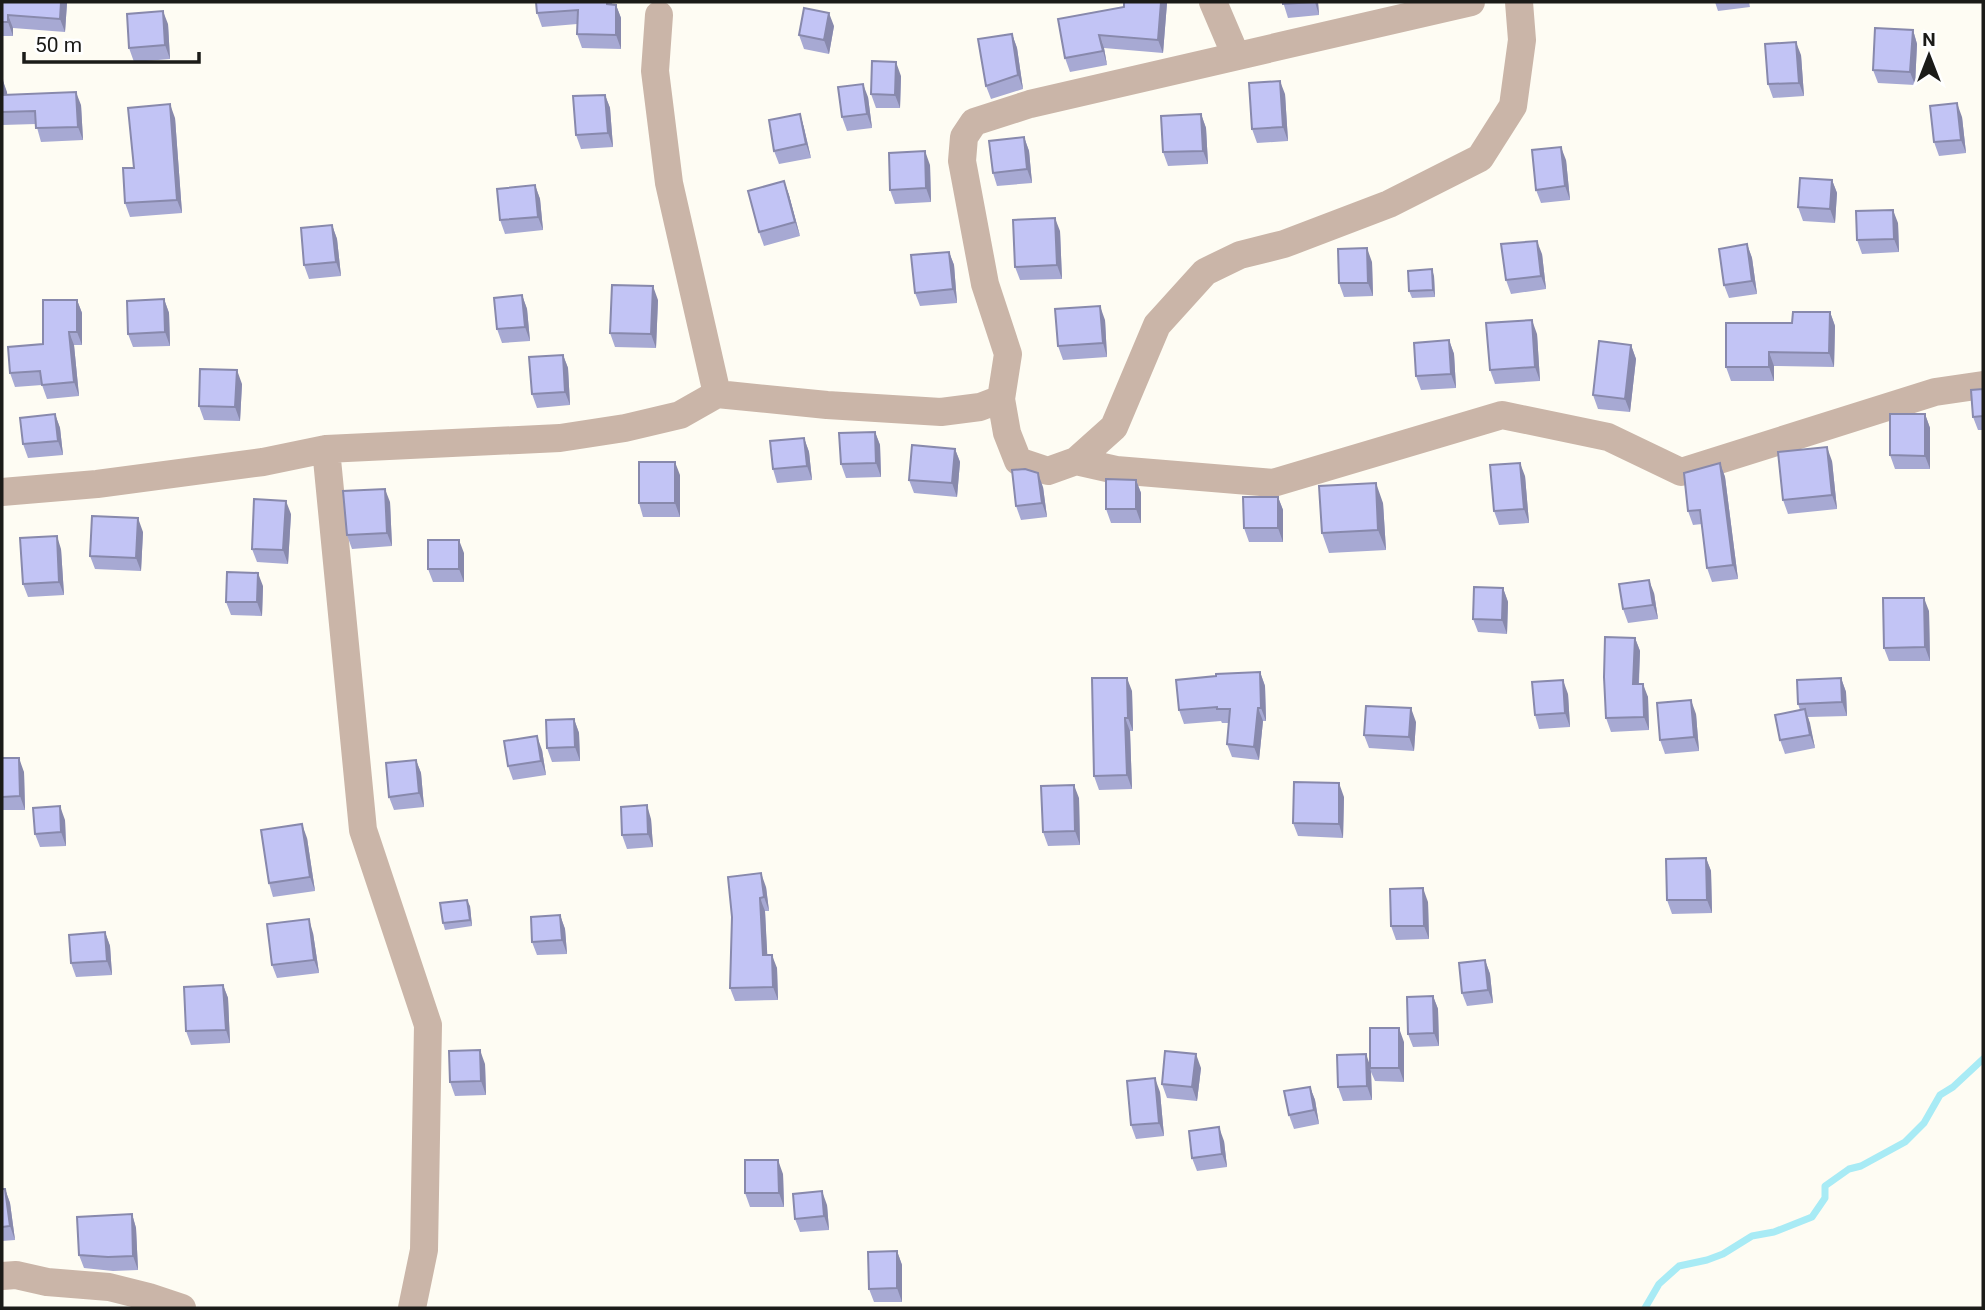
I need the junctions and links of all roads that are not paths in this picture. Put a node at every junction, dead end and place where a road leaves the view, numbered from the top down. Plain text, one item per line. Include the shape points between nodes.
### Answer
1 (1213, 2) edge
2 (1471, 2) edge
3 (1518, 2) edge
4 (659, 15) dead end
5 (1236, 56) junction
6 (1983, 385) edge
7 (717, 394) junction
8 (1001, 399) junction
9 (326, 449) junction
10 (1076, 461) junction
11 (2, 492) edge
12 (2, 1276) edge
13 (181, 1308) edge
14 (412, 1308) edge

1 - 5 street
2 - 5 street
3 - 10 street via 1522,40 1513,106 1480,158 1389,204 1284,244 1240,255 1205,272 1157,325 1114,426
4 - 7 street via 655,71 669,183
5 - 8 street via 1030,104 974,122 964,137 962,162 985,284 1008,354
6 - 10 street via 1935,392 1681,472 1608,437 1502,415 1273,482 1116,470
7 - 8 street via 941,412
7 - 9 street via 680,415 560,438
8 - 10 street via 1018,461 1048,471
9 - 11 street via 263,462
9 - 14 street via 363,830 428,1025 424,1250
12 - 13 street via 109,1287

